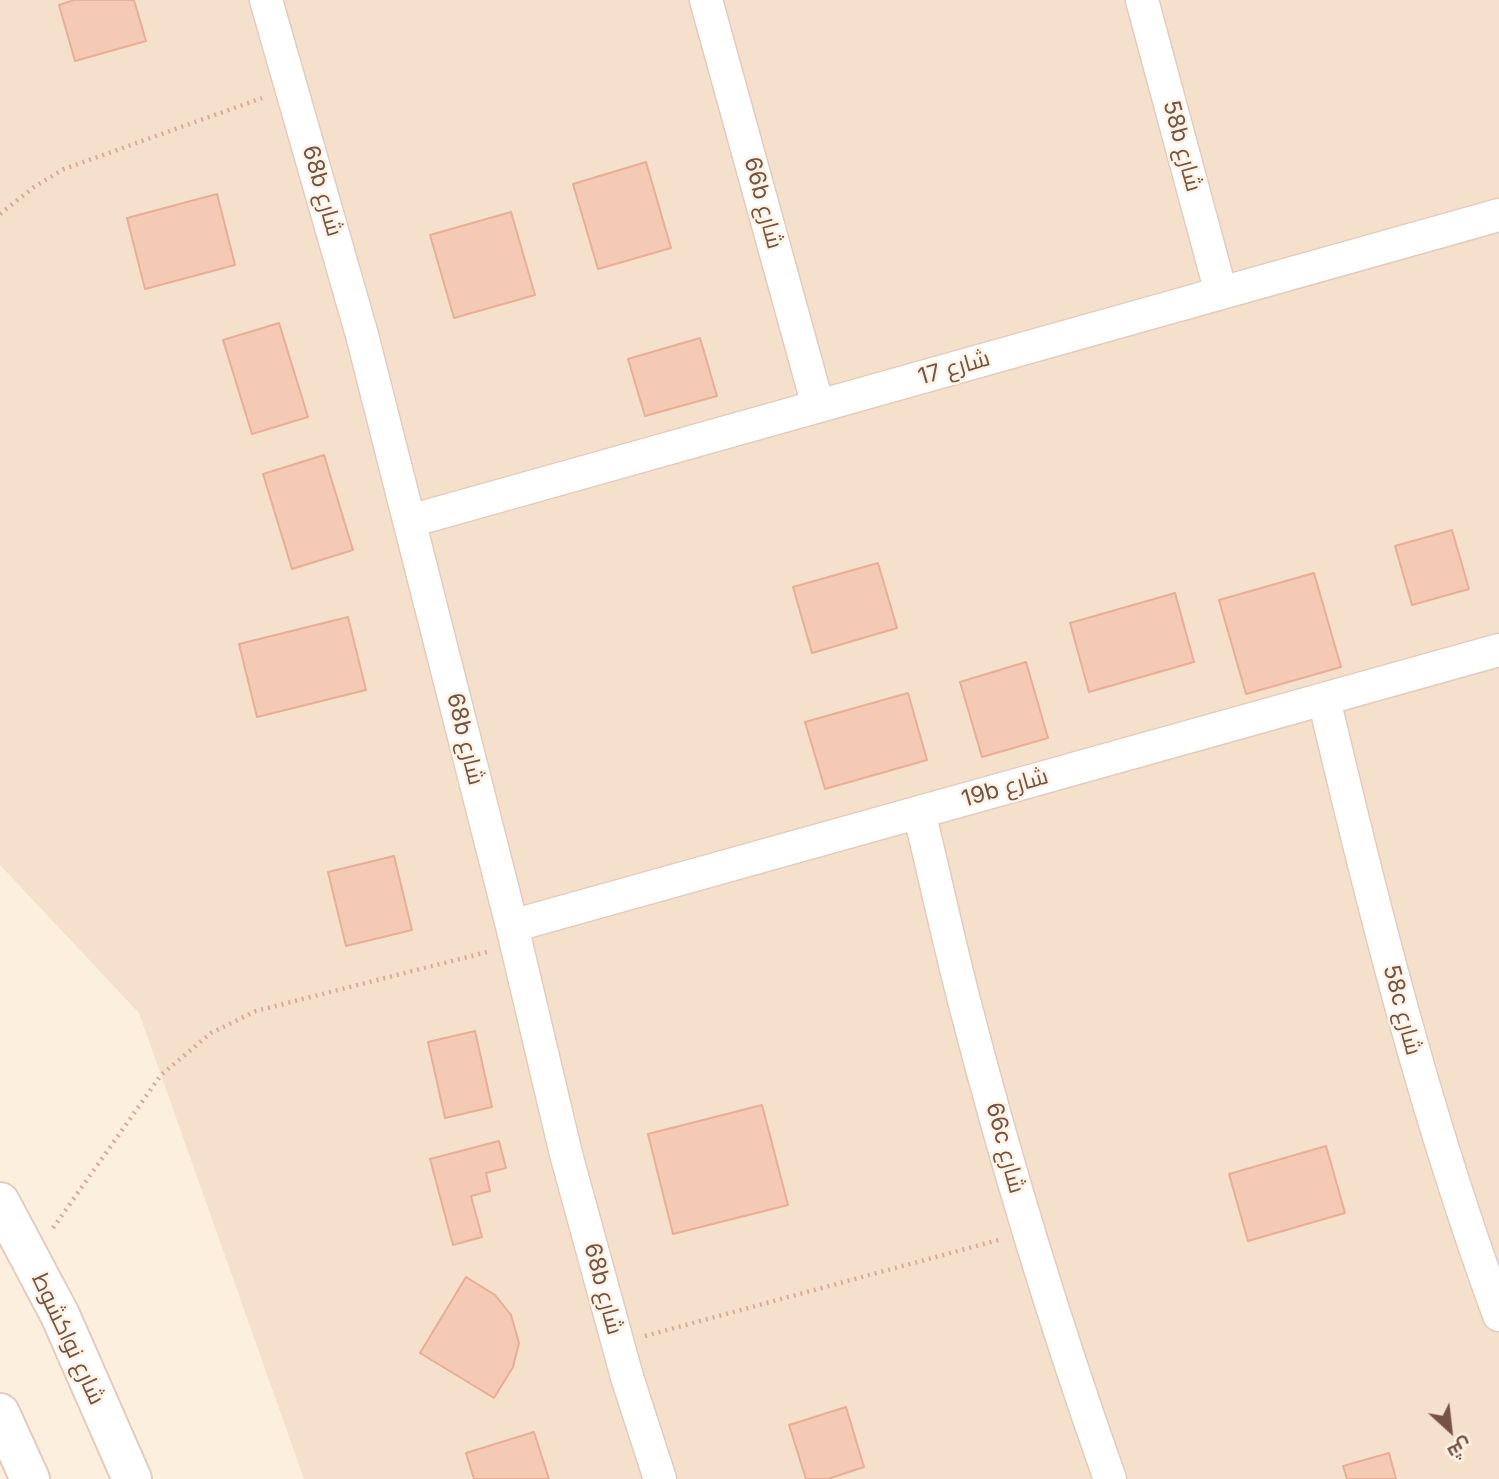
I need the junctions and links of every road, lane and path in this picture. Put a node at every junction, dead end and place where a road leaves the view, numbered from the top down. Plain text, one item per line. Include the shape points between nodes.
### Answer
1 (267, 0) edge
2 (706, 0) edge
3 (1142, 0) edge
4 (292, 88) junction
5 (0, 214) edge
6 (1499, 215) edge
7 (1222, 293) junction
8 (818, 406) junction
9 (410, 521) junction
10 (1499, 650) edge
11 (1324, 699) junction
12 (919, 812) junction
13 (514, 935) junction
14 (0, 1202) edge
15 (1029, 1232) junction
16 (31, 1260) junction
17 (1499, 1315) edge
18 (618, 1344) junction
19 (0, 1413) edge
20 (30, 1479) edge
21 (132, 1479) edge
22 (660, 1479) edge
23 (1110, 1479) edge

1 - 4 street, 68b شارع
2 - 8 street, 66b شارع
3 - 7 street, 58b شارع
4 - 5 path via 64,169
4 - 9 street, 68b شارع
6 - 7 street, شارع 17
7 - 8 street, شارع 17
8 - 9 street, شارع 17
9 - 13 street, 68b شارع
10 - 11 street, 19b شارع
11 - 12 street, 19b شارع
11 - 17 street, 58c شارع via 1369,890 1421,1079
12 - 13 street, 19b شارع
12 - 15 street, 66c شارع via 966,1008
13 - 16 path via 256,1011 211,1034 161,1075
13 - 18 street, 68b شارع via 566,1154
14 - 16 street, شارع نواكشوط
15 - 18 path
15 - 23 street, 66c شارع
16 - 21 street, شارع نواكشوط
18 - 22 street, 68b شارع
19 - 20 street

